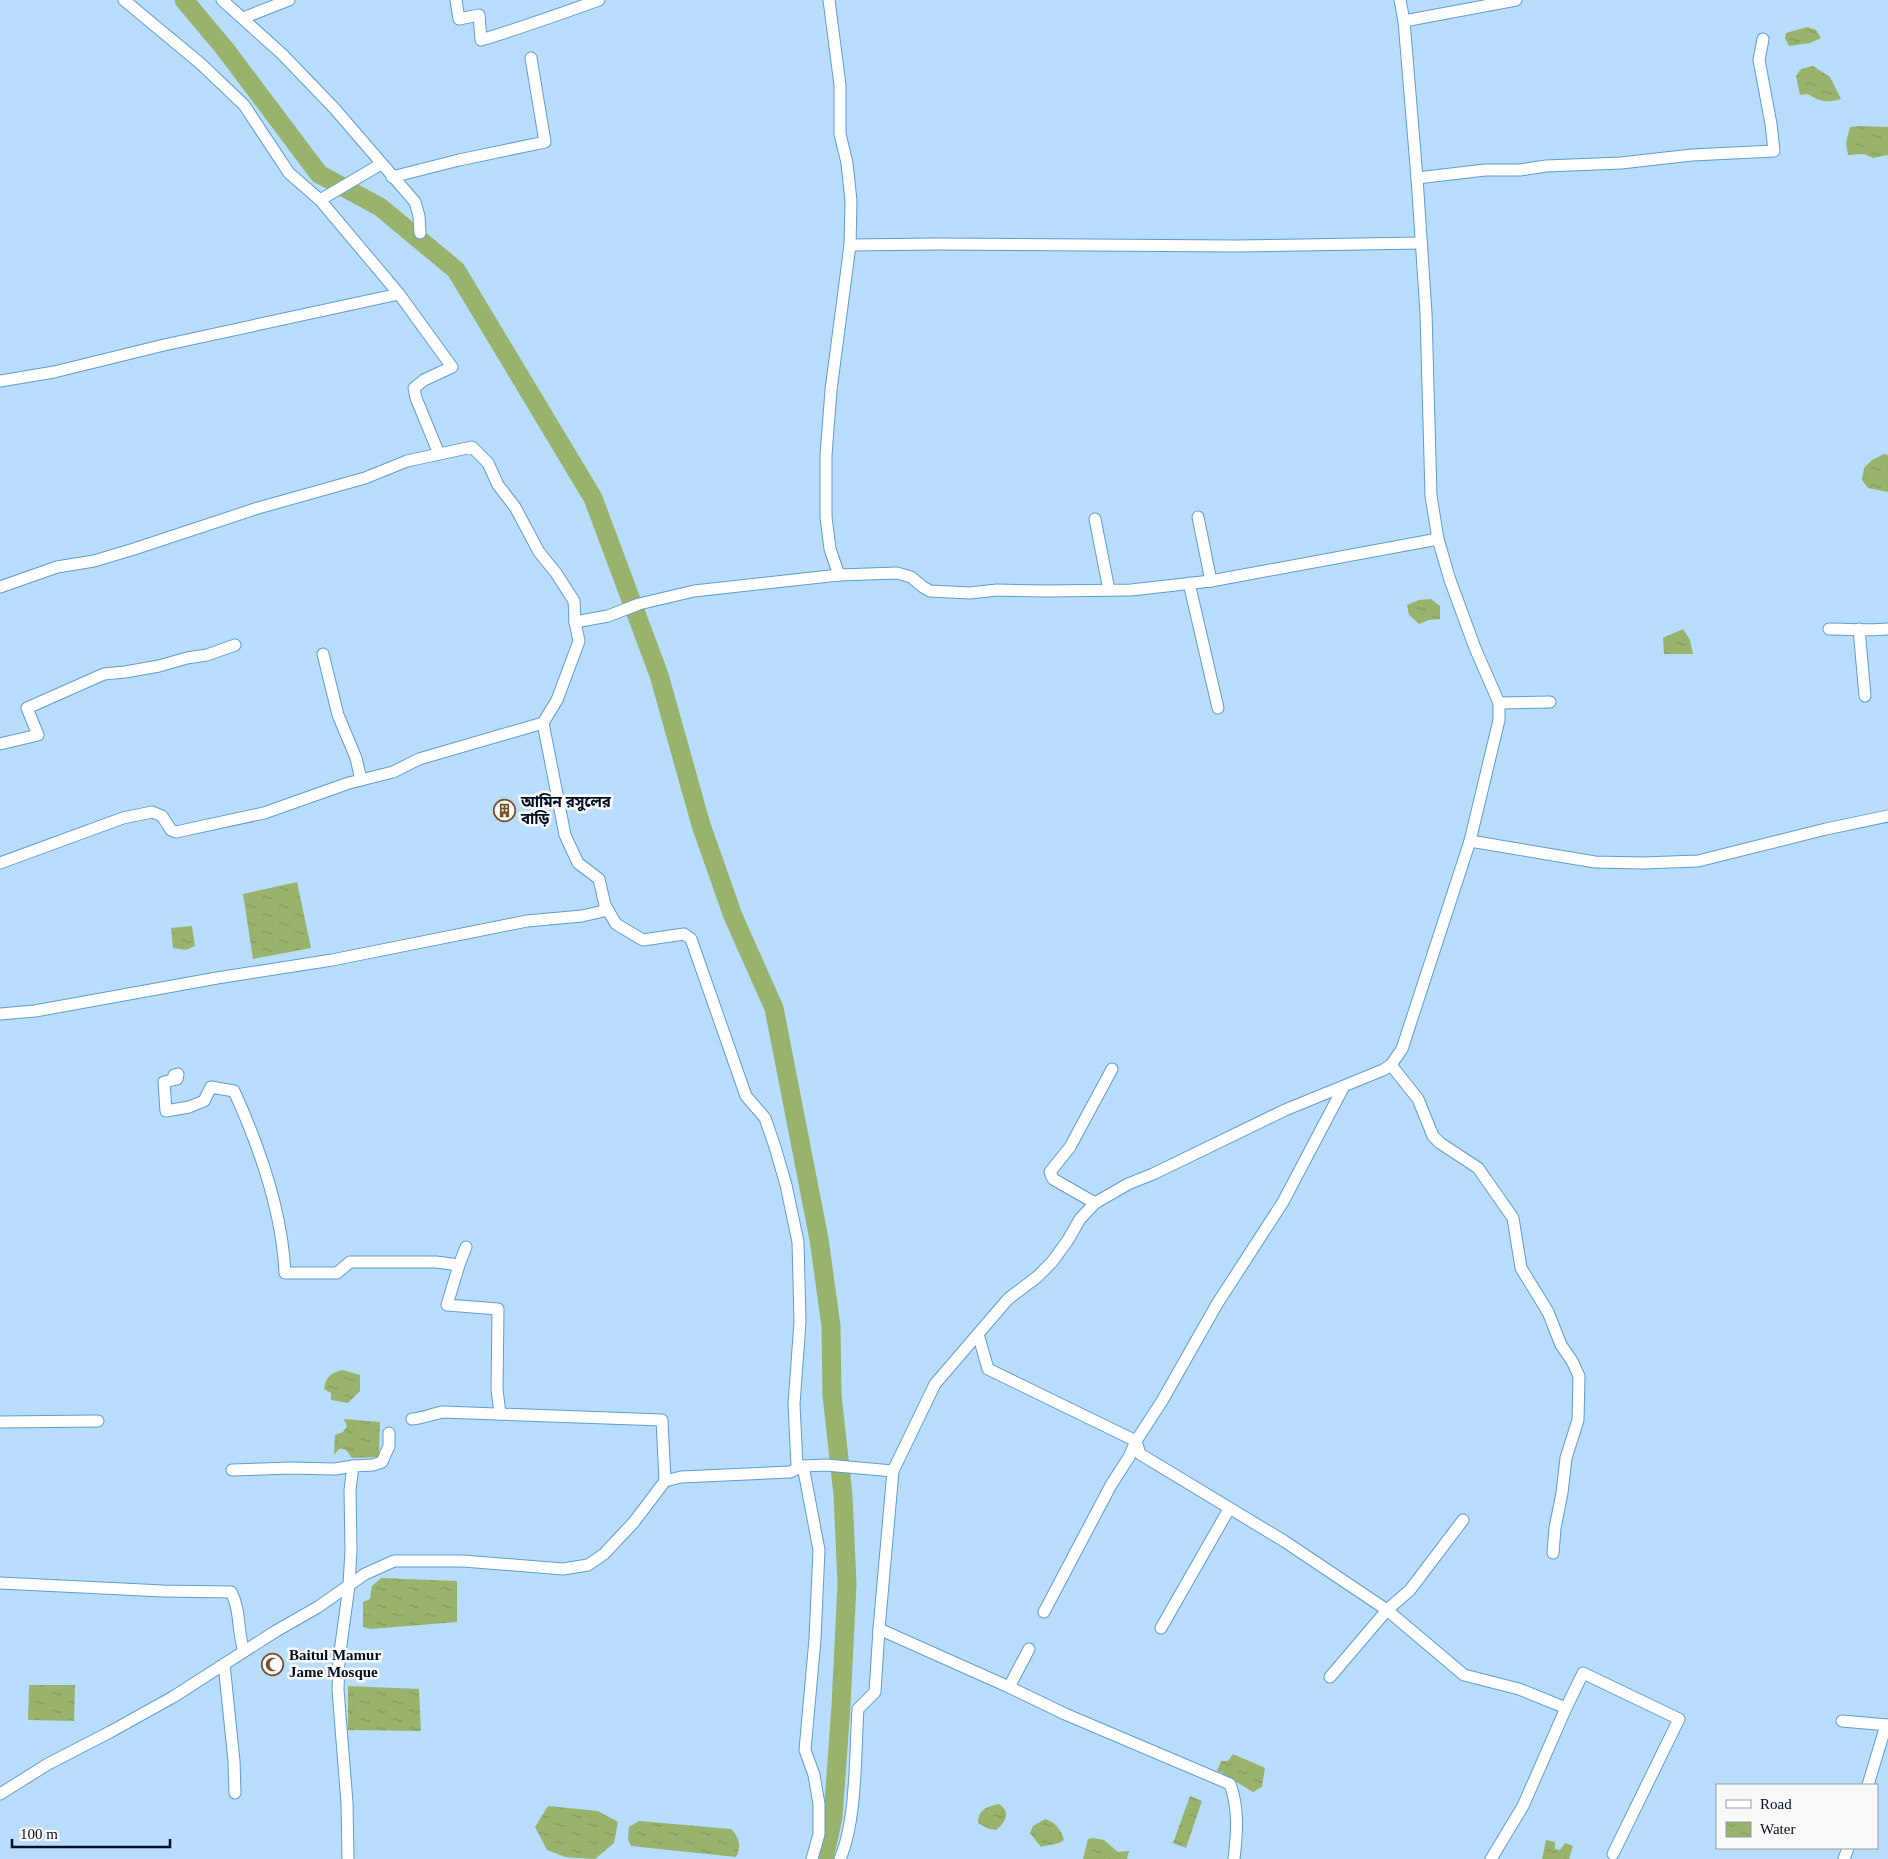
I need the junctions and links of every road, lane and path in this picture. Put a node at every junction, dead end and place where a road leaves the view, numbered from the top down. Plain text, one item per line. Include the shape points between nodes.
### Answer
1 (124, 0) edge
2 (222, 0) edge
3 (289, 0) edge
4 (456, 0) edge
5 (599, 0) edge
6 (829, 0) edge
7 (1400, 0) edge
8 (1516, 0) edge
9 (243, 18) junction
10 (1404, 21) junction
11 (1763, 39) dead end
12 (530, 58) dead end
13 (381, 164) junction
14 (392, 177) junction
15 (1417, 178) junction
16 (320, 200) junction
17 (420, 233) dead end
18 (1421, 243) junction
19 (850, 245) junction
20 (400, 294) junction
21 (0, 381) edge
22 (439, 454) junction
23 (1198, 517) dead end
24 (1095, 519) dead end
25 (1438, 539) junction
26 (839, 575) junction
27 (1211, 581) junction
28 (1189, 583) junction
29 (0, 587) edge
30 (1108, 590) junction
31 (575, 622) junction
32 (1829, 629) dead end
33 (1859, 629) junction
34 (1888, 629) edge
35 (235, 645) dead end
36 (323, 654) dead end
37 (1865, 696) dead end
38 (1550, 702) dead end
39 (1499, 703) junction
40 (1218, 708) dead end
41 (543, 723) junction
42 (0, 744) edge
43 (361, 780) junction
44 (1888, 816) edge
45 (1470, 841) junction
46 (0, 863) edge
47 (608, 910) junction
48 (0, 1014) edge
49 (1391, 1065) junction
50 (1112, 1069) dead end
51 (174, 1075) dead end
52 (1343, 1088) junction
53 (1095, 1203) junction
54 (466, 1247) dead end
55 (459, 1265) junction
56 (978, 1334) junction
57 (500, 1414) junction
58 (412, 1419) dead end
59 (98, 1421) dead end
60 (0, 1422) edge
61 (389, 1433) dead end
62 (1136, 1441) junction
63 (353, 1466) junction
64 (803, 1466) junction
65 (232, 1470) dead end
66 (893, 1471) junction
67 (665, 1481) junction
68 (1230, 1509) junction
69 (1463, 1520) dead end
70 (1553, 1553) dead end
71 (0, 1583) edge
72 (349, 1586) junction
73 (1387, 1610) junction
74 (1044, 1612) dead end
75 (1161, 1628) dead end
76 (879, 1629) junction
77 (1029, 1649) dead end
78 (244, 1651) junction
79 (224, 1664) junction
80 (1330, 1677) dead end
81 (1009, 1687) junction
82 (1566, 1708) junction
83 (1842, 1721) dead end
84 (1887, 1725) edge
85 (1868, 1784) edge
86 (235, 1793) dead end
87 (0, 1794) edge
88 (1613, 1854) dead end
89 (348, 1859) edge
90 (812, 1859) edge
91 (840, 1859) edge
92 (1234, 1859) edge
93 (1491, 1859) edge

1 - 16 street via 201,64 244,105 288,173
2 - 9 street
3 - 9 street
4 - 5 street via 459,19 479,15 481,40
6 - 19 street via 840,85 840,134 851,201
7 - 10 street
8 - 10 street
9 - 13 street via 334,108
10 - 15 street
11 - 15 street via 1759,60 1774,151 1486,170
12 - 14 street via 545,142
13 - 14 street
13 - 16 street
14 - 17 street via 414,202
15 - 18 street
16 - 20 street
18 - 19 street
18 - 25 street via 1429,378 1431,496
19 - 26 street via 826,454 826,517 830,549
20 - 21 street via 54,372
20 - 22 street via 452,367 414,388
22 - 29 street via 407,461 365,478
22 - 31 street via 472,447 488,463 498,485 574,601
23 - 27 street
24 - 30 street
25 - 27 street
25 - 39 street via 1450,580
26 - 30 street via 897,573 911,577 930,590 950,592
26 - 31 street via 694,591 640,604 608,616
27 - 28 street
28 - 30 street
28 - 40 street
31 - 41 street via 579,642 557,700
32 - 33 street
33 - 34 street
33 - 37 street
35 - 42 street via 159,666 104,674 27,708 38,735
36 - 43 street via 338,715 356,758
38 - 39 street
39 - 45 street via 1499,720
41 - 43 street via 419,759 393,772
41 - 47 street via 565,835 578,863 599,879
43 - 46 street via 264,813 176,832 162,816 152,812 123,818
44 - 45 street via 1698,861 1595,862
45 - 49 street via 1402,1049
47 - 48 street via 582,916 527,920 332,960 52,1009
47 - 64 street via 616,924 643,940 684,934 691,939 746,1096 765,1118 776,1148 798,1242 800,1322 794,1424 797,1466
49 - 52 street
49 - 70 street via 1418,1099 1433,1136 1478,1168 1510,1211 1521,1268 1548,1312 1579,1376 1578,1420 1566,1458
50 - 53 street via 1070,1147 1050,1172 1053,1179
51 - 55 street via 178,1074 178,1079 164,1082 166,1111 189,1108 204,1101 211,1086 234,1091 250,1125 276,1207 285,1273 337,1273 350,1262
52 - 53 street via 1285,1110 1128,1184
52 - 62 street via 1283,1202 1217,1304
53 - 56 street via 1080,1219 1052,1262 1008,1299
54 - 55 street
55 - 57 street via 447,1305 498,1309 497,1389
56 - 62 street via 988,1369
56 - 66 street via 935,1384
57 - 58 street via 443,1412
57 - 67 street via 662,1420
59 - 60 street
61 - 63 street via 389,1446 382,1462
62 - 68 street via 1140,1454
62 - 74 street
63 - 65 street via 335,1470
63 - 72 street
64 - 66 street via 849,1466
64 - 67 street via 790,1472 681,1476
64 - 90 street via 819,1550 805,1750 819,1804 820,1834
66 - 76 street
67 - 72 street via 634,1522 604,1554 588,1565 563,1569 463,1561 394,1561 365,1574
68 - 73 street
68 - 75 street
69 - 73 street via 1410,1590
71 - 78 street via 231,1592 236,1600 238,1631
72 - 78 street
72 - 89 street via 338,1690
73 - 80 street
73 - 82 street via 1464,1675 1518,1689
76 - 81 street
76 - 91 street via 875,1692 858,1709 849,1824
77 - 81 street
78 - 79 street
79 - 86 street
79 - 87 street via 173,1697 48,1764
81 - 92 street via 1230,1784 1236,1800
82 - 88 street via 1583,1673 1679,1719
82 - 93 street via 1523,1806
83 - 84 street
84 - 85 street

